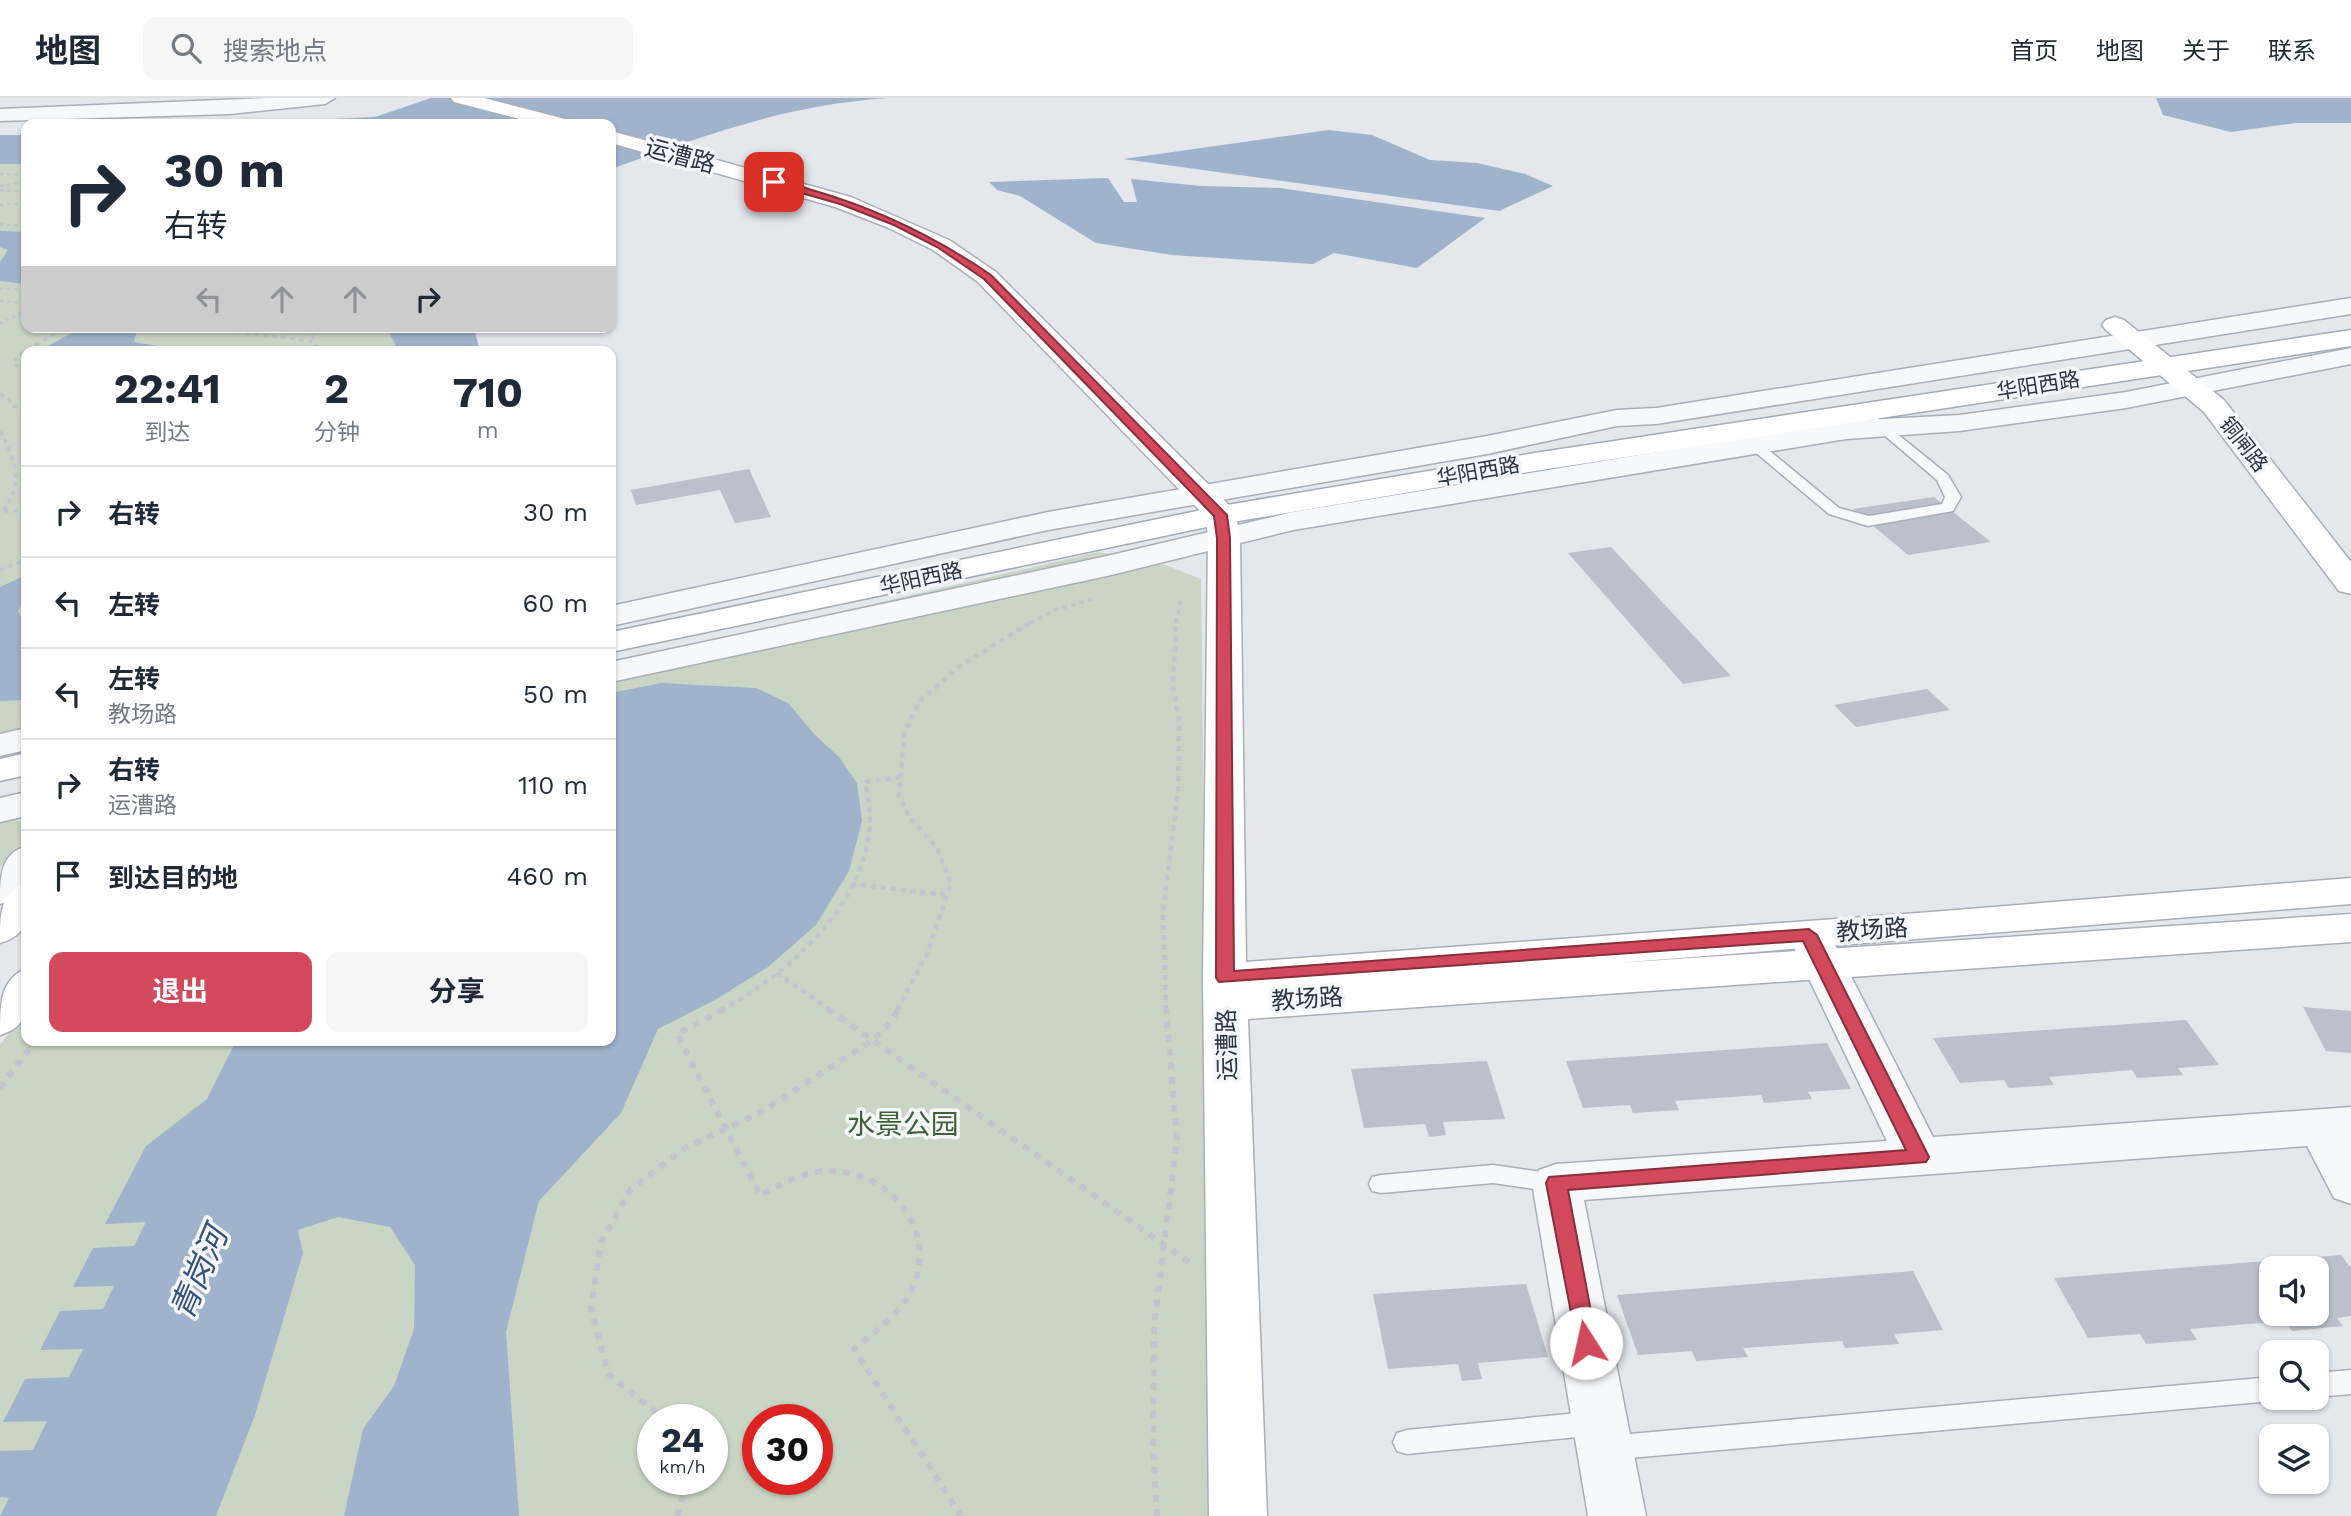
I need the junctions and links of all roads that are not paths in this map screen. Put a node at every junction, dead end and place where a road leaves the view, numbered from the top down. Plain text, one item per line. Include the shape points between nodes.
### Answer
1 (461, 98) edge
2 (325, 99) edge
3 (0, 115) edge
4 (543, 119) edge
5 (616, 138) edge
6 (2351, 306) edge
7 (2124, 332) junction
8 (2351, 338) edge
9 (2351, 356) edge
10 (2165, 366) junction
11 (2189, 386) junction
12 (1874, 419) junction
13 (1744, 438) junction
14 (1222, 526) junction
15 (2351, 584) edge
16 (616, 615) edge
17 (616, 641) edge
18 (616, 671) edge
19 (21, 740) edge
20 (0, 744) edge
21 (21, 765) edge
22 (0, 770) edge
23 (21, 805) edge
24 (0, 810) edge
25 (21, 865) edge
26 (0, 891) edge
27 (2351, 891) edge
28 (21, 902) edge
29 (2351, 928) edge
30 (0, 929) edge
31 (1816, 950) junction
32 (1226, 991) junction
33 (21, 992) edge
34 (0, 1019) edge
35 (2336, 1127) edge
36 (1919, 1157) junction
37 (1556, 1183) junction
38 (1381, 1184) dead end
39 (2351, 1185) edge
40 (2351, 1382) edge
41 (2329, 1384) edge
42 (2259, 1390) edge
43 (1602, 1435) junction
44 (1407, 1442) dead end
45 (1238, 1516) edge
46 (1617, 1516) edge

1 - 4 main road
2 - 3 street via 230,108
5 - 14 main road, 运漕路 via 843,202 941,245 987,277
6 - 7 street
7 - 10 main road, 铜闸路
7 - 16 street via 1048,521
8 - 10 main road, 华阳西路
9 - 11 street
10 - 11 main road, 铜闸路
10 - 12 main road, 华阳西路
11 - 12 street via 2126,400 1959,423
11 - 15 main road, 铜闸路 via 2214,406
12 - 13 street via 1846,430
12 - 13 lane via 1943,478 1954,497 1948,508 1868,521 1835,511
13 - 14 street via 1293,521
14 - 17 main road, 华阳西路
14 - 18 street via 1094,569
14 - 32 main road, 运漕路
19 - 20 street
21 - 22 main road
23 - 24 street
25 - 26 street
27 - 31 main road, 教场路
28 - 30 main road
29 - 31 main road, 教场路
31 - 32 main road, 教场路
31 - 36 street
32 - 45 main road, 运漕路
33 - 34 main road
35 - 36 street
35 - 39 street
36 - 37 street
37 - 38 lane via 1493,1174
37 - 43 street
40 - 41 lane
42 - 43 lane
43 - 44 lane
43 - 46 street

